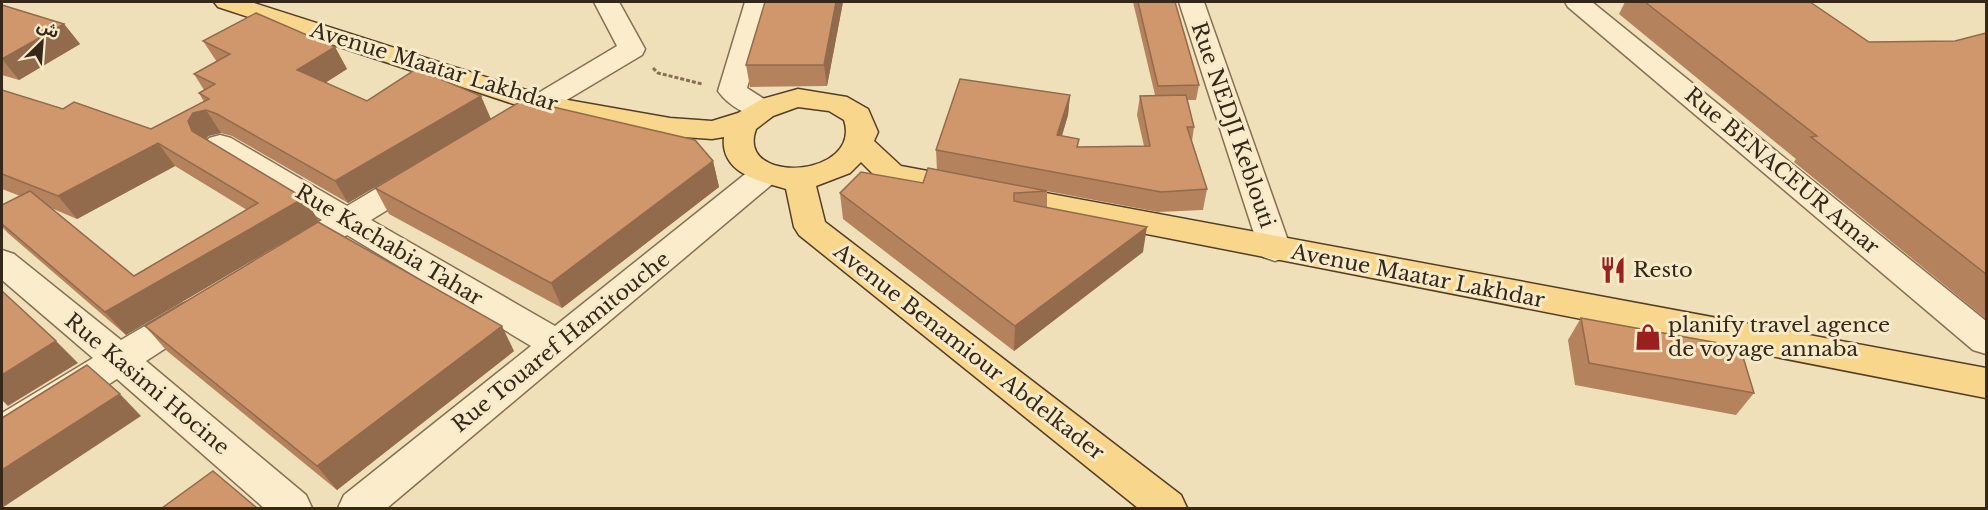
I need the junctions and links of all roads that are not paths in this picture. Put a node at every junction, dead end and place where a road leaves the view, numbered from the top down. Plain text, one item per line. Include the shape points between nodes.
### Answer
1 (607, 2) edge
2 (758, 2) edge
3 (1191, 2) edge
4 (1576, 2) edge
5 (238, 3) edge
6 (541, 104) junction
7 (755, 115) junction
8 (490, 134) edge
9 (220, 145) edge
10 (861, 145) junction
11 (449, 159) edge
12 (782, 176) junction
13 (347, 220) junction
14 (1275, 249) junction
15 (2, 262) edge
16 (268, 268) edge
17 (218, 298) edge
18 (1986, 340) edge
19 (558, 345) junction
20 (119, 359) junction
21 (1986, 383) edge
22 (2, 432) edge
23 (292, 508) edge
24 (358, 508) edge
25 (1167, 508) edge

1 - 6 street via 632,49
2 - 7 street via 732,91
3 - 14 street, Rue NEDJI Keblouti
4 - 18 street, Rue BENACEUR Amar
5 - 6 main road, Avenue Maatar Lakhdar
6 - 7 main road, Avenue Maatar Lakhdar via 670,127 712,130 730,127
6 - 8 street
7 - 10 main road via 779,102 818,98 836,102 861,120
7 - 12 main road via 740,131 737,144 741,156 750,166
9 - 13 street, Rue Kachabia Tahar
10 - 12 main road via 839,167 811,177
10 - 14 main road, Avenue Maatar Lakhdar via 891,174
11 - 13 street
12 - 19 street, Rue Touaref Hamitouche
12 - 25 main road, Avenue Benamiour Abdelkader via 810,226
13 - 16 street
13 - 19 street, Rue Kachabia Tahar
14 - 21 main road, Avenue Maatar Lakhdar
15 - 20 street, Rue Kasimi Hocine
17 - 20 street
19 - 24 street, Rue Touaref Hamitouche
20 - 22 street
20 - 23 street, Rue Kasimi Hocine

